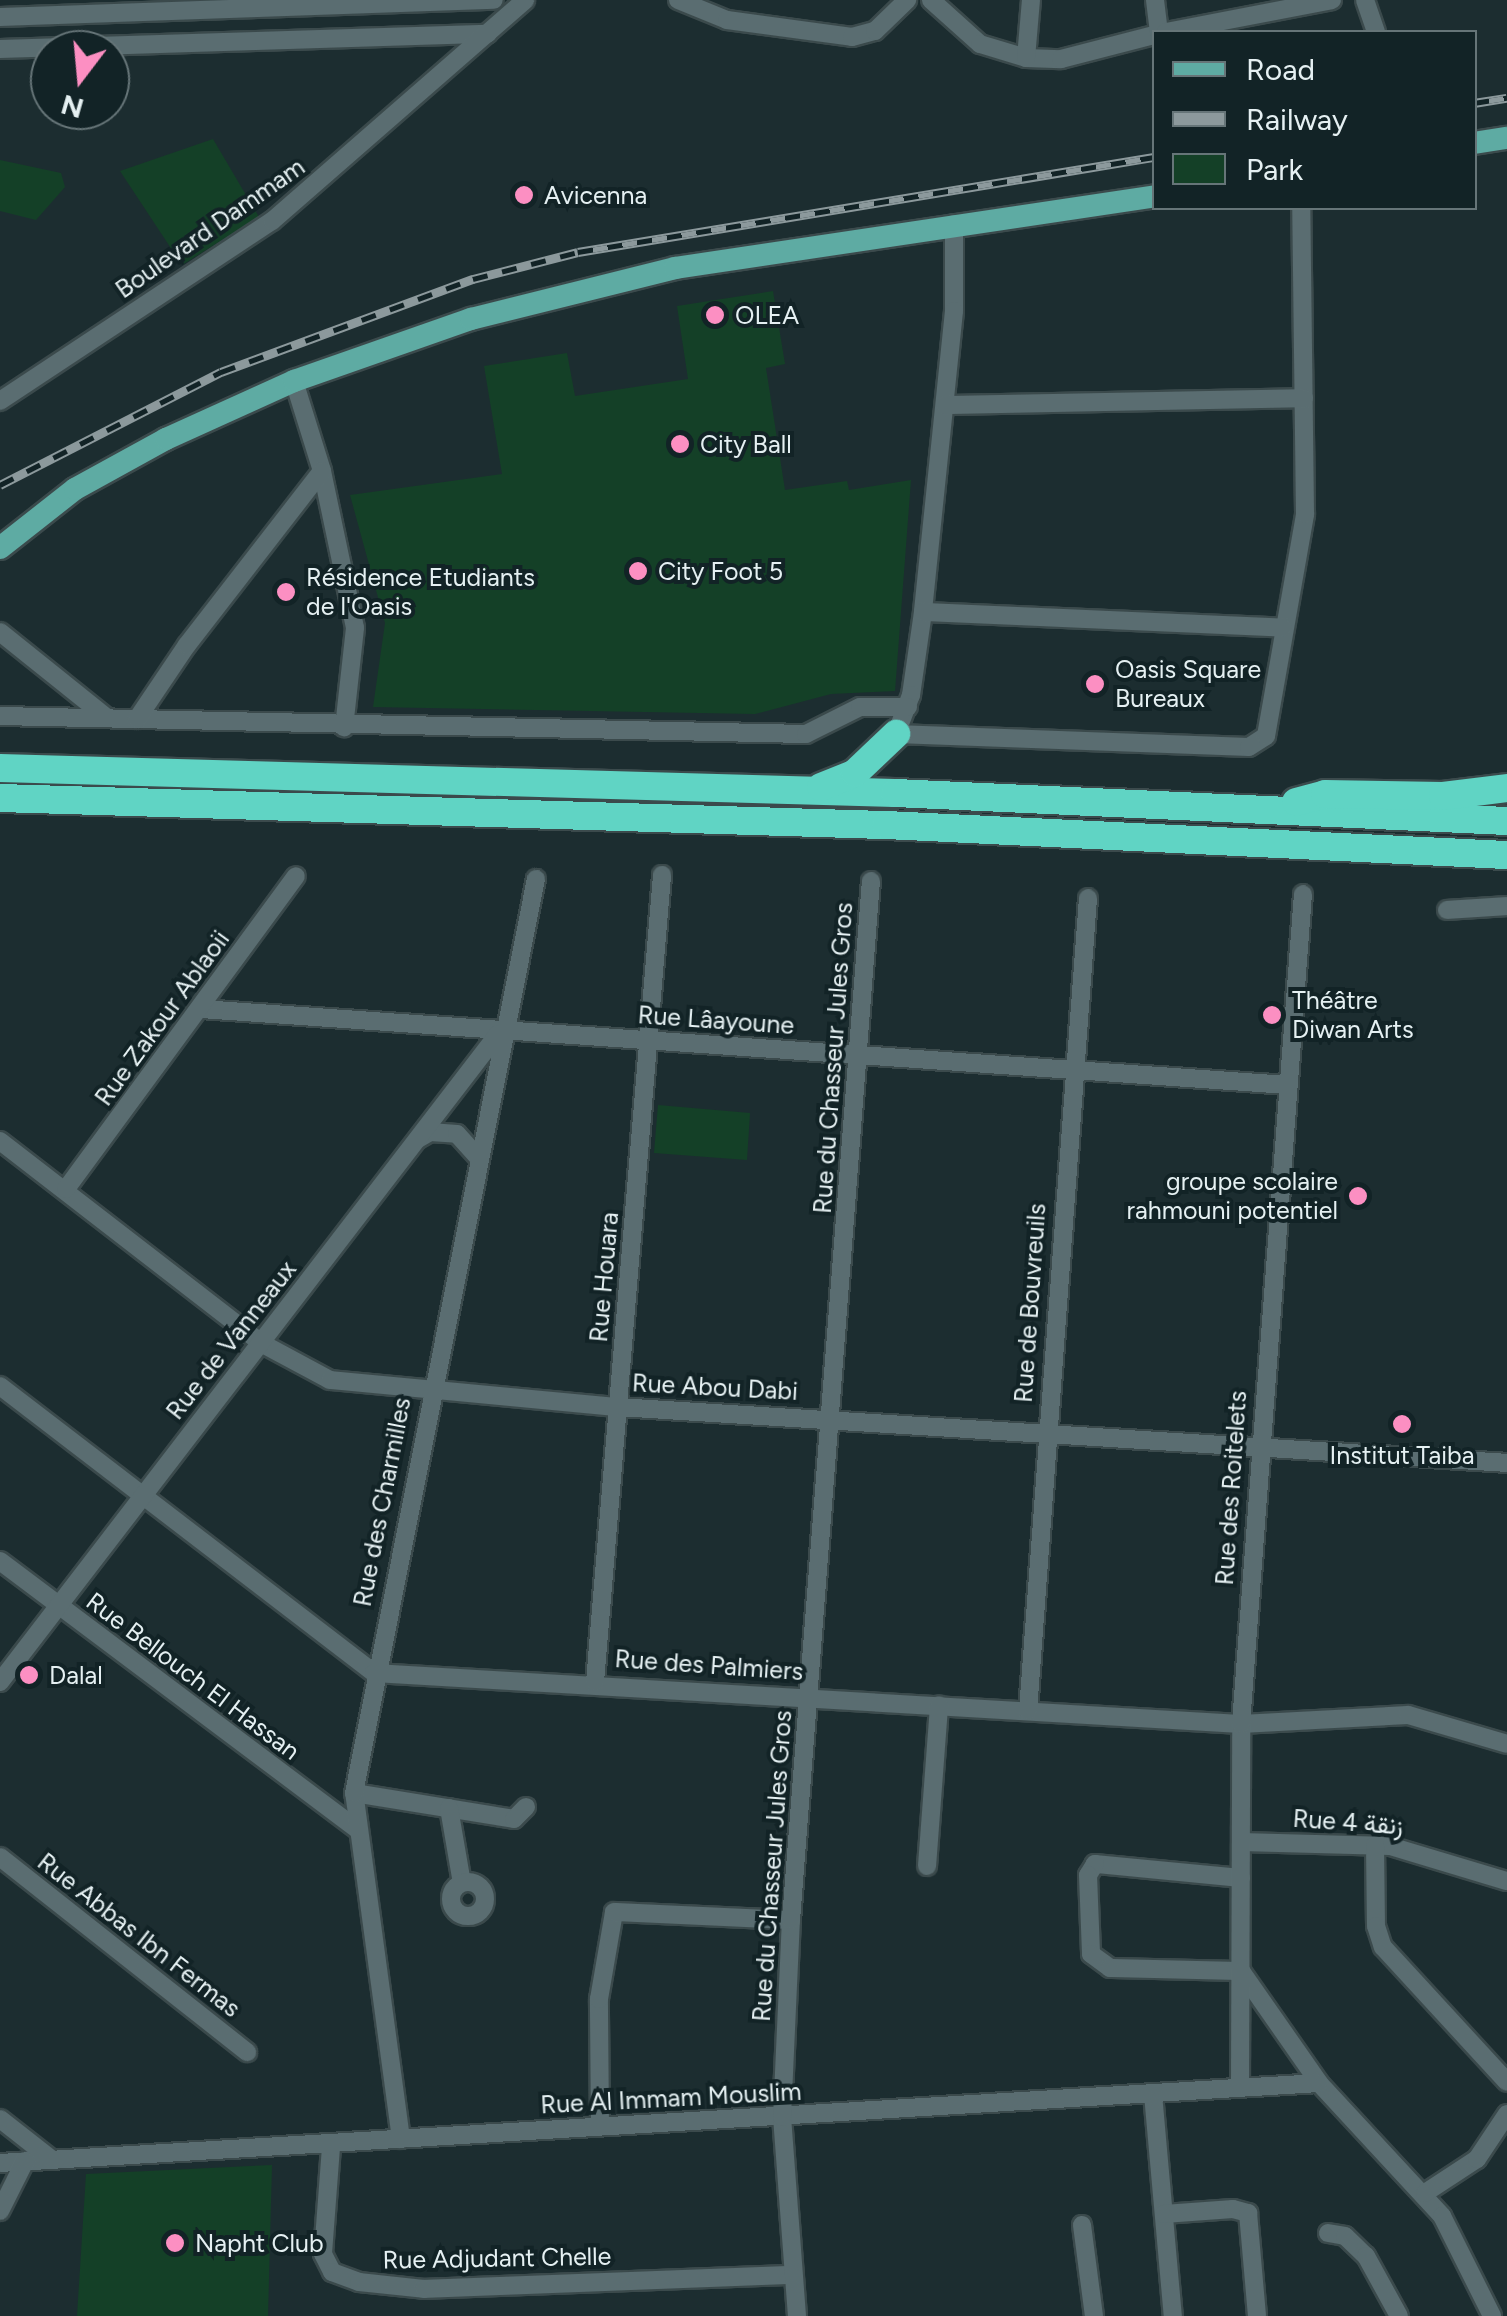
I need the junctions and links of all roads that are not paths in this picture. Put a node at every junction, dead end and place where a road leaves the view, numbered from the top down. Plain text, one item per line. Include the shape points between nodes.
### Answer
1 (494, 0) edge
2 (525, 0) edge
3 (678, 0) edge
4 (907, 0) edge
5 (932, 0) edge
6 (1032, 0) edge
7 (1155, 0) edge
8 (1332, 0) edge
9 (1365, 0) edge
10 (441, 1) edge
11 (0, 17) edge
12 (1159, 30) edge
13 (1180, 30) edge
14 (1375, 30) edge
15 (488, 34) junction
16 (442, 35) junction
17 (1152, 36) edge
18 (0, 49) edge
19 (1026, 58) junction
20 (1507, 138) edge
21 (1477, 143) edge
22 (1507, 153) edge
23 (1477, 157) edge
24 (1152, 196) edge
25 (1301, 210) edge
26 (954, 224) junction
27 (294, 381) junction
28 (1304, 398) junction
29 (0, 400) edge
30 (945, 405) junction
31 (322, 470) junction
32 (0, 548) edge
33 (922, 612) junction
34 (1282, 628) junction
35 (0, 632) edge
36 (908, 707) junction
37 (0, 716) edge
38 (106, 717) junction
39 (137, 719) junction
40 (344, 727) junction
41 (896, 734) junction
42 (0, 768) edge
43 (1507, 788) edge
44 (805, 790) junction
45 (895, 793) junction
46 (0, 798) edge
47 (1507, 809) edge
48 (1282, 810) junction
49 (1507, 821) edge
50 (886, 825) junction
51 (1507, 855) edge
52 (1507, 874) edge
53 (662, 875) dead end
54 (296, 876) dead end
55 (536, 879) dead end
56 (870, 881) dead end
57 (1303, 894) dead end
58 (1088, 898) dead end
59 (1507, 906) edge
60 (1446, 910) dead end
61 (201, 1009) junction
62 (502, 1030) junction
63 (649, 1040) junction
64 (859, 1056) junction
65 (1073, 1070) junction
66 (1287, 1086) junction
67 (417, 1139) junction
68 (3, 1149) edge
69 (477, 1156) junction
70 (66, 1189) junction
71 (260, 1343) junction
72 (0, 1386) edge
73 (430, 1390) junction
74 (618, 1408) junction
75 (833, 1418) junction
76 (1046, 1430) junction
77 (1258, 1448) junction
78 (1507, 1463) edge
79 (141, 1499) junction
80 (0, 1561) edge
81 (58, 1606) junction
82 (374, 1672) junction
83 (0, 1682) edge
84 (595, 1682) junction
85 (808, 1698) junction
86 (939, 1705) junction
87 (1028, 1711) junction
88 (1241, 1724) junction
89 (1507, 1744) edge
90 (354, 1793) junction
91 (526, 1807) dead end
92 (449, 1808) junction
93 (358, 1830) junction
94 (1241, 1842) junction
95 (1375, 1845) junction
96 (0, 1856) edge
97 (928, 1866) dead end
98 (1241, 1878) junction
99 (1507, 1880) edge
100 (462, 1883) dead end
101 (791, 1920) junction
102 (1240, 1972) junction
103 (247, 2052) dead end
104 (1507, 2082) edge
105 (1319, 2083) junction
106 (1240, 2086) junction
107 (1153, 2094) junction
108 (1507, 2114) edge
109 (782, 2117) junction
110 (0, 2119) edge
111 (600, 2126) junction
112 (401, 2139) junction
113 (331, 2147) junction
114 (51, 2159) junction
115 (26, 2161) junction
116 (0, 2163) edge
117 (1424, 2193) junction
118 (0, 2211) edge
119 (1164, 2214) junction
120 (1082, 2226) dead end
121 (1328, 2233) dead end
122 (792, 2275) junction
123 (796, 2316) edge
124 (1094, 2316) edge
125 (1173, 2316) edge
126 (1257, 2316) edge
127 (1399, 2316) edge
128 (1492, 2316) edge

1 - 10 street
2 - 15 street, Boulevard Dammam
3 - 4 street via 727,20 852,37 875,32
5 - 19 street via 980,44
6 - 19 street
7 - 12 street
8 - 13 street
9 - 14 street
10 - 11 street
10 - 16 street
15 - 16 street
15 - 29 street, Boulevard Dammam via 272,220
16 - 18 street
17 - 19 street via 1062,59
20 - 21 main road
22 - 23 main road
24 - 26 main road
25 - 28 street
26 - 27 main road via 756,253 564,293
26 - 30 street
27 - 31 street
27 - 32 main road via 75,489
28 - 30 street
28 - 34 street via 1305,514
30 - 33 street
31 - 39 street
31 - 40 street via 355,628
33 - 34 street
33 - 36 street
34 - 41 street via 1266,736 1256,746
35 - 38 street
36 - 40 street via 860,707 806,734
36 - 41 street
37 - 38 street
38 - 39 street
39 - 40 street
41 - 44 highway via 855,772
41 - 45 highway via 883,775
42 - 44 highway
43 - 48 highway via 1443,796 1325,794
44 - 45 highway
45 - 48 highway
46 - 50 highway
47 - 48 highway
48 - 49 highway
50 - 51 highway
50 - 52 highway via 1025,842
53 - 63 street, Rue Houara
54 - 61 street, Rue Zakour Ablaoii
55 - 62 street, Rue des Charmilles
56 - 64 street, Rue du Chasseur Jules Gros
57 - 66 street, Rue des Roitelets
58 - 65 street, Rue de Bouvreuils
59 - 60 street
61 - 62 street, Rue Lâayoune
61 - 70 street, Rue Zakour Ablaoii
62 - 63 street, Rue Lâayoune
62 - 67 street, Rue de Vanneaux
62 - 69 street, Rue des Charmilles
63 - 64 street, Rue Lâayoune
63 - 74 street, Rue Houara
64 - 65 street, Rue Lâayoune
64 - 75 street, Rue du Chasseur Jules Gros
65 - 66 street, Rue Lâayoune
65 - 76 street, Rue de Bouvreuils
66 - 77 street, Rue des Roitelets
67 - 69 street via 430,1132 457,1134
67 - 71 street, Rue de Vanneaux
68 - 70 street, Rue Abou Dabi
69 - 73 street, Rue des Charmilles
70 - 71 street, Rue Abou Dabi
71 - 73 street, Rue Abou Dabi via 330,1380
71 - 79 street, Rue de Vanneaux
72 - 79 street
73 - 74 street, Rue Abou Dabi
73 - 82 street, Rue des Charmilles
74 - 75 street, Rue Abou Dabi
74 - 84 street, Rue Houara
75 - 76 street, Rue Abou Dabi
75 - 85 street, Rue du Chasseur Jules Gros
76 - 77 street, Rue Abou Dabi
76 - 87 street, Rue de Bouvreuils
77 - 78 street, Rue Abou Dabi
77 - 88 street, Rue des Roitelets
79 - 81 street, Rue de Vanneaux
79 - 82 street
80 - 81 street, Rue Bellouch El Hassan
81 - 83 street, Rue de Vanneaux
81 - 93 street, Rue Bellouch El Hassan
82 - 84 street, Rue des Palmiers
82 - 90 street, Rue des Charmilles
84 - 85 street, Rue des Palmiers
85 - 86 street, Rue des Palmiers
85 - 101 street, Rue du Chasseur Jules Gros
86 - 87 street, Rue des Palmiers
86 - 97 street
87 - 88 street, Rue des Palmiers
88 - 89 street, Rue des Palmiers via 1408,1715
88 - 94 street, Rue des Roitelets
90 - 92 street
90 - 93 street, Rue des Charmilles
91 - 92 street via 514,1818
92 - 100 street
93 - 112 street, Rue des Charmilles
94 - 95 street, Rue 4 زنقة
94 - 98 street, Rue des Roitelets
95 - 99 street, Rue 4 زنقة
95 - 104 street via 1376,1926 1383,1946
96 - 103 street, Rue Abbas Ibn Fermas
98 - 102 street, Rue des Roitelets
98 - 102 street via 1111,1864 1095,1864 1088,1875 1094,1959 1122,1970
101 - 109 street, Rue du Chasseur Jules Gros
101 - 111 street via 614,1912 598,1999
102 - 105 street
102 - 106 street, Rue des Roitelets
105 - 106 street, Rue Al Immam Mouslim
105 - 117 street
106 - 107 street, Rue Al Immam Mouslim
107 - 109 street, Rue Al Immam Mouslim
107 - 119 street
108 - 117 street via 1476,2159
109 - 111 street, Rue Al Immam Mouslim
109 - 122 street, Rue du Chasseur Jules Gros
110 - 114 street
111 - 112 street, Rue Al Immam Mouslim
112 - 113 street, Rue Al Immam Mouslim
113 - 114 street, Rue Al Immam Mouslim
113 - 122 street, Rue Adjudant Chelle via 323,2254 332,2272 359,2282 424,2289
114 - 115 street, Rue Al Immam Mouslim
115 - 116 street, Rue Al Immam Mouslim
115 - 118 street
117 - 128 street
119 - 125 street
119 - 126 street via 1232,2208 1248,2214
120 - 124 street
121 - 127 street via 1345,2236 1366,2256
122 - 123 street, Rue du Chasseur Jules Gros

